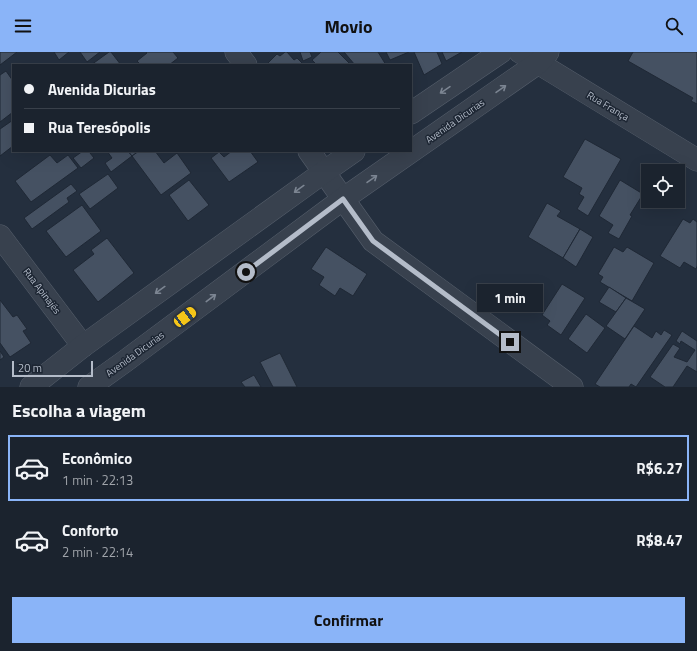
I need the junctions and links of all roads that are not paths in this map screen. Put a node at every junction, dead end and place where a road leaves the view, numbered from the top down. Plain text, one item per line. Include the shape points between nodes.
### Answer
1 (236, 52) edge
2 (501, 52) edge
3 (535, 56) edge
4 (245, 64) edge
5 (412, 112) edge
6 (412, 148) edge
7 (310, 152) edge
8 (353, 152) edge
9 (406, 152) edge
10 (697, 160) edge
11 (324, 172) junction
12 (343, 199) junction
13 (0, 236) edge
14 (83, 346) junction
15 (31, 387) edge
16 (89, 387) edge
17 (572, 387) edge

1 - 4 street
2 -> 5 street
6 -> 3 street, Avenida Dicurias
3 - 10 street, Rua França
7 - 11 street
8 - 11 street
12 -> 9 street, Avenida Dicurias
11 - 12 street
11 -> 14 street
16 -> 12 street, Avenida Dicurias
12 - 17 street via 373,241
13 - 14 street, Rua Apinajés
14 - 15 street

